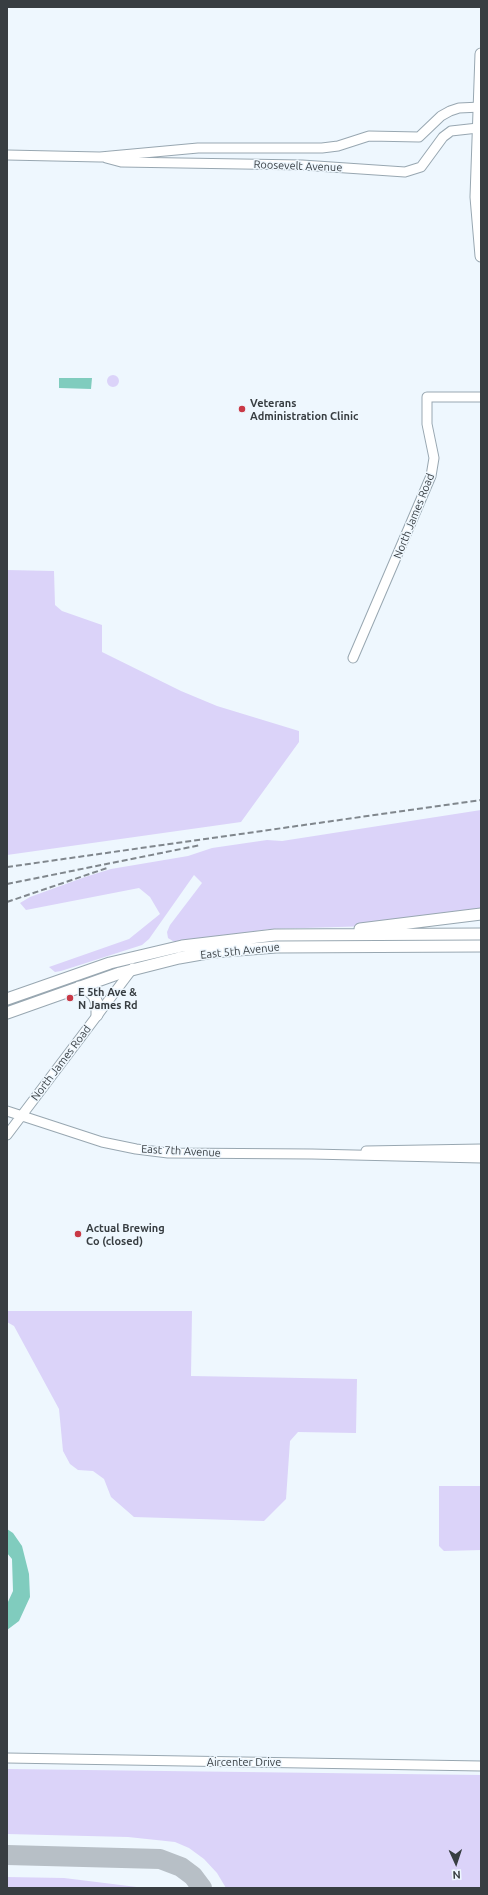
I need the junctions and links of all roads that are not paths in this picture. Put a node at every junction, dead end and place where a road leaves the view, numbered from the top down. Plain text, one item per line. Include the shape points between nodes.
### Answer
1 (481, 54) edge
2 (480, 107) edge
3 (478, 128) junction
4 (7, 155) edge
5 (100, 157) junction
6 (481, 256) edge
7 (481, 397) edge
8 (353, 658) dead end
9 (481, 914) edge
10 (481, 934) edge
11 (286, 935) junction
12 (481, 946) edge
13 (144, 954) junction
14 (132, 970) junction
15 (79, 987) junction
16 (7, 999) edge
17 (7, 1013) edge
18 (97, 1015) junction
19 (7, 1111) edge
20 (21, 1116) junction
21 (7, 1135) edge
22 (481, 1149) edge
23 (312, 1154) junction
24 (481, 1158) edge
25 (7, 1758) edge
26 (481, 1766) edge

1 - 2 main road
2 - 3 main road
2 - 5 street, Roosevelt Avenue via 450,111 419,136 368,136 338,146 322,148 198,148
3 - 5 street, Roosevelt Avenue via 451,131 443,137 421,167 405,172 302,165 121,162
3 - 6 main road via 476,197
4 - 5 street, Roosevelt Avenue
7 - 8 street, North James Road via 427,397 426,424 434,458 432,476
9 - 11 main road
10 - 11 main road, East 5th Avenue
11 - 13 main road, East 5th Avenue via 221,940
12 - 14 main road, East 5th Avenue via 263,947 179,958
13 - 14 street, North James Road
13 - 16 main road, East 5th Avenue via 61,979
14 - 15 main road, East 5th Avenue
14 - 18 street, North James Road
15 - 17 main road, East 5th Avenue
15 - 18 main road via 87,989 94,996 98,1003
18 - 20 street, North James Road
19 - 20 street, East 7th Avenue
20 - 21 street, North James Road
20 - 23 street, East 7th Avenue via 102,1142 154,1152
22 - 23 street, East 7th Avenue
23 - 24 street, East 7th Avenue
25 - 26 street, Aircenter Drive

